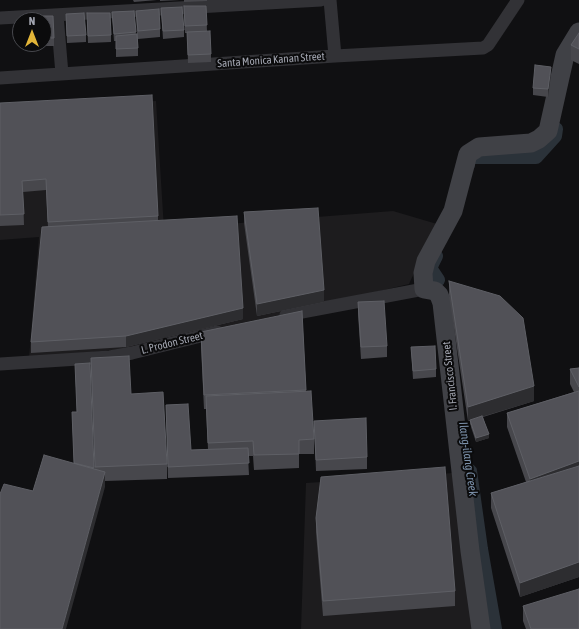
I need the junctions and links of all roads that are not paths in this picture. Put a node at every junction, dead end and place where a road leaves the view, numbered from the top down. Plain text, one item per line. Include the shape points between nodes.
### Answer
1 (321, 0) edge
2 (330, 0) edge
3 (518, 0) edge
4 (58, 15) junction
5 (0, 18) edge
6 (579, 32) edge
7 (335, 56) junction
8 (62, 74) junction
9 (0, 78) edge
10 (429, 290) junction
11 (274, 317) edge
12 (229, 329) edge
13 (0, 364) edge
14 (481, 629) edge

1 - 4 street
2 - 7 street
3 - 7 street, Santa Monica Kanan Street via 488,45 483,48
4 - 5 street
4 - 8 street
6 - 10 street via 565,55 548,131 531,143 479,147 468,154 453,211 426,261 423,273
7 - 8 street, Santa Monica Kanan Street
8 - 9 street, Santa Monica Kanan Street
10 - 11 street
10 - 14 street, I. Francisco Street via 439,295 442,303
12 - 13 street, L. Prodon Street via 110,357

